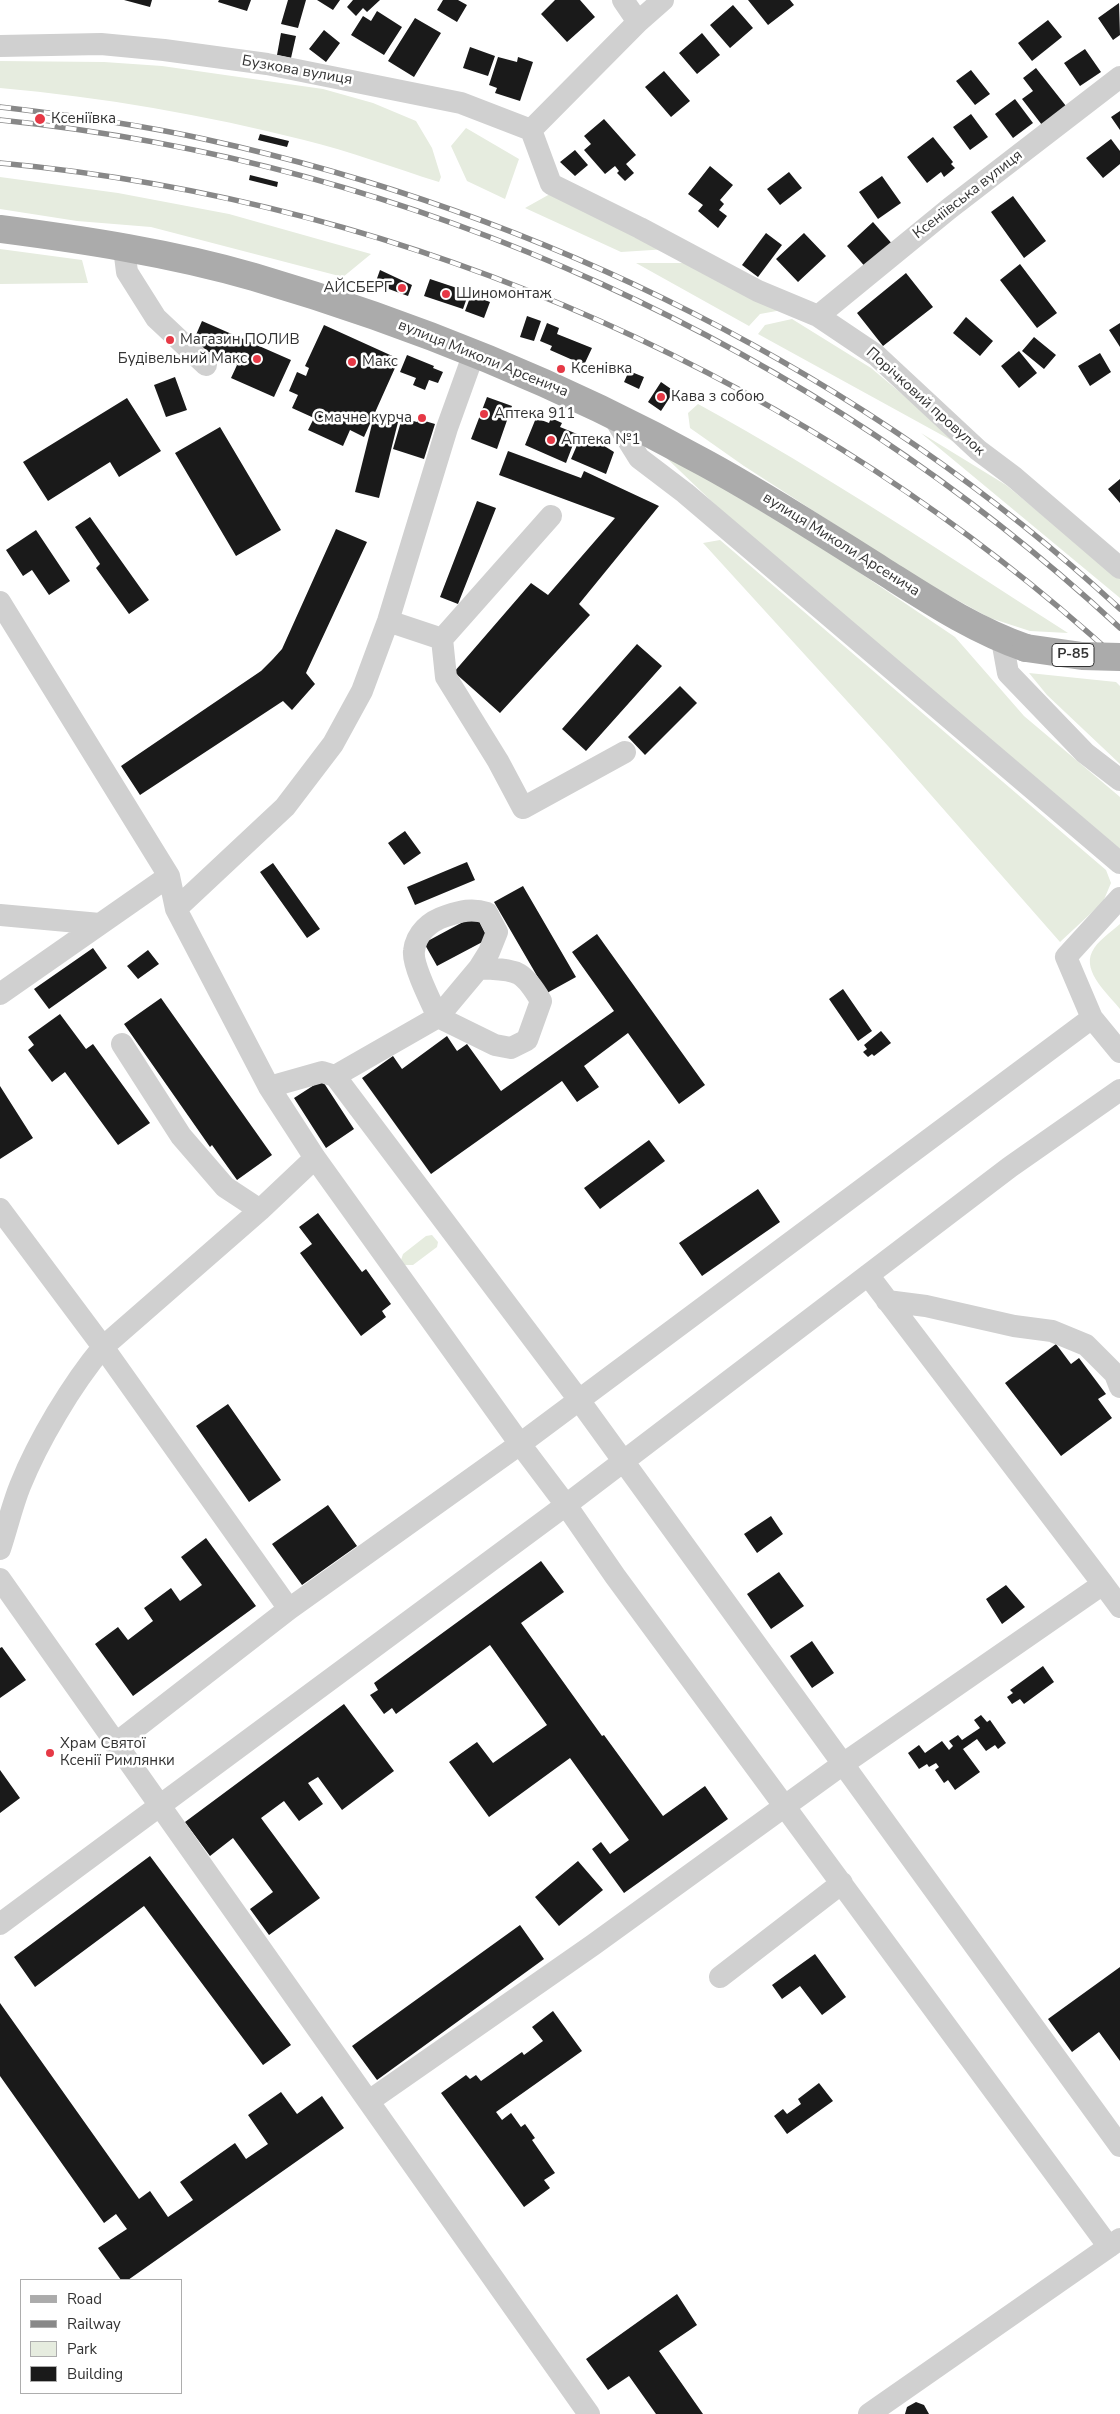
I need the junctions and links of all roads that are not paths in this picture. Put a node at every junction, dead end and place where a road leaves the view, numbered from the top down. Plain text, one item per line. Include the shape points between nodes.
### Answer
1 (623, 0) edge
2 (663, 0) edge
3 (638, 22) junction
4 (0, 46) edge
5 (1120, 77) edge
6 (532, 130) junction
7 (0, 229) edge
8 (124, 248) junction
9 (818, 316) junction
10 (474, 354) junction
11 (206, 365) dead end
12 (611, 413) junction
13 (551, 516) dead end
14 (1120, 568) edge
15 (0, 602) edge
16 (388, 621) junction
17 (442, 639) junction
18 (1014, 644) junction
19 (1120, 657) edge
20 (625, 752) dead end
21 (1120, 780) edge
22 (1120, 863) edge
23 (169, 876) junction
24 (1120, 898) edge
25 (176, 909) junction
26 (0, 915) edge
27 (100, 924) junction
28 (479, 968) junction
29 (0, 994) edge
30 (438, 1017) junction
31 (1092, 1018) junction
32 (122, 1044) dead end
33 (1120, 1052) edge
34 (335, 1076) junction
35 (269, 1088) junction
36 (1120, 1090) edge
37 (315, 1158) junction
38 (0, 1209) edge
39 (260, 1210) junction
40 (868, 1275) junction
41 (887, 1301) junction
42 (103, 1347) junction
43 (1120, 1387) edge
44 (579, 1400) junction
45 (520, 1444) junction
46 (623, 1461) junction
47 (566, 1505) junction
48 (0, 1549) edge
49 (0, 1579) edge
50 (1103, 1584) junction
51 (1120, 1607) edge
52 (289, 1609) junction
53 (115, 1744) junction
54 (843, 1764) junction
55 (160, 1806) junction
56 (787, 1807) junction
57 (842, 1882) junction
58 (0, 1924) edge
59 (720, 1977) dead end
60 (369, 2101) junction
61 (1120, 2146) edge
62 (1115, 2243) edge
63 (589, 2414) edge
64 (869, 2414) edge

1 - 3 street
2 - 3 street
3 - 6 street
4 - 6 street, Бузкова вулиця via 101,44 267,64 461,103
5 - 9 street, Ксеніївська вулиця via 950,208
6 - 9 street, Порічковий провулок via 551,184 758,291
7 - 8 main road, вулиця Миколи Арсенича / Р-85
8 - 10 main road, вулиця Миколи Арсенича / Р-85 via 253,276 377,317
8 - 11 street via 127,272 156,318
9 - 14 street, Порічковий провулок via 876,355 978,450
10 - 12 main road, вулиця Миколи Арсенича / Р-85
10 - 16 street via 447,428
12 - 18 main road, вулиця Миколи Арсенича / Р-85 via 787,510 947,611
12 - 22 street via 639,458 685,493
13 - 17 street
15 - 23 street
16 - 17 street
16 - 25 street via 362,691 333,744 284,806
17 - 20 street via 446,677 523,808
18 - 19 main road, вулиця Миколи Арсенича / Р-85, bridge via 1082,656
18 - 21 street via 1008,672 1084,753
23 - 25 street
23 - 27 street
24 - 31 street via 1066,957
25 - 35 street
26 - 27 street
27 - 29 street
28 - 30 street
28 - 30 street via 517,971 530,982 541,1001 527,1040 511,1048 495,1045
28 - 30 street via 490,952 497,932 487,913 474,908 458,912 434,920 422,931 414,952
30 - 34 street
31 - 33 street
31 - 44 street
32 - 39 street via 181,1136 225,1187
34 - 35 street via 322,1072
34 - 44 street
35 - 37 street
36 - 40 street
37 - 39 street
37 - 45 street
38 - 42 street
39 - 42 street
40 - 41 street
40 - 46 street
41 - 43 street via 1052,1331 1086,1345 1115,1374
41 - 50 street
42 - 48 street via 83,1371 52,1424 21,1486
42 - 52 street
44 - 45 street
44 - 46 street
45 - 47 street
45 - 52 street
46 - 47 street
46 - 54 street
47 - 55 street
47 - 56 street via 614,1576
49 - 53 street
50 - 51 street
50 - 54 street
52 - 53 street
53 - 55 street
54 - 56 street
54 - 61 street
55 - 58 street
55 - 60 street
56 - 57 street
56 - 60 street
57 - 59 street
57 - 62 street
60 - 63 street
62 - 64 street

